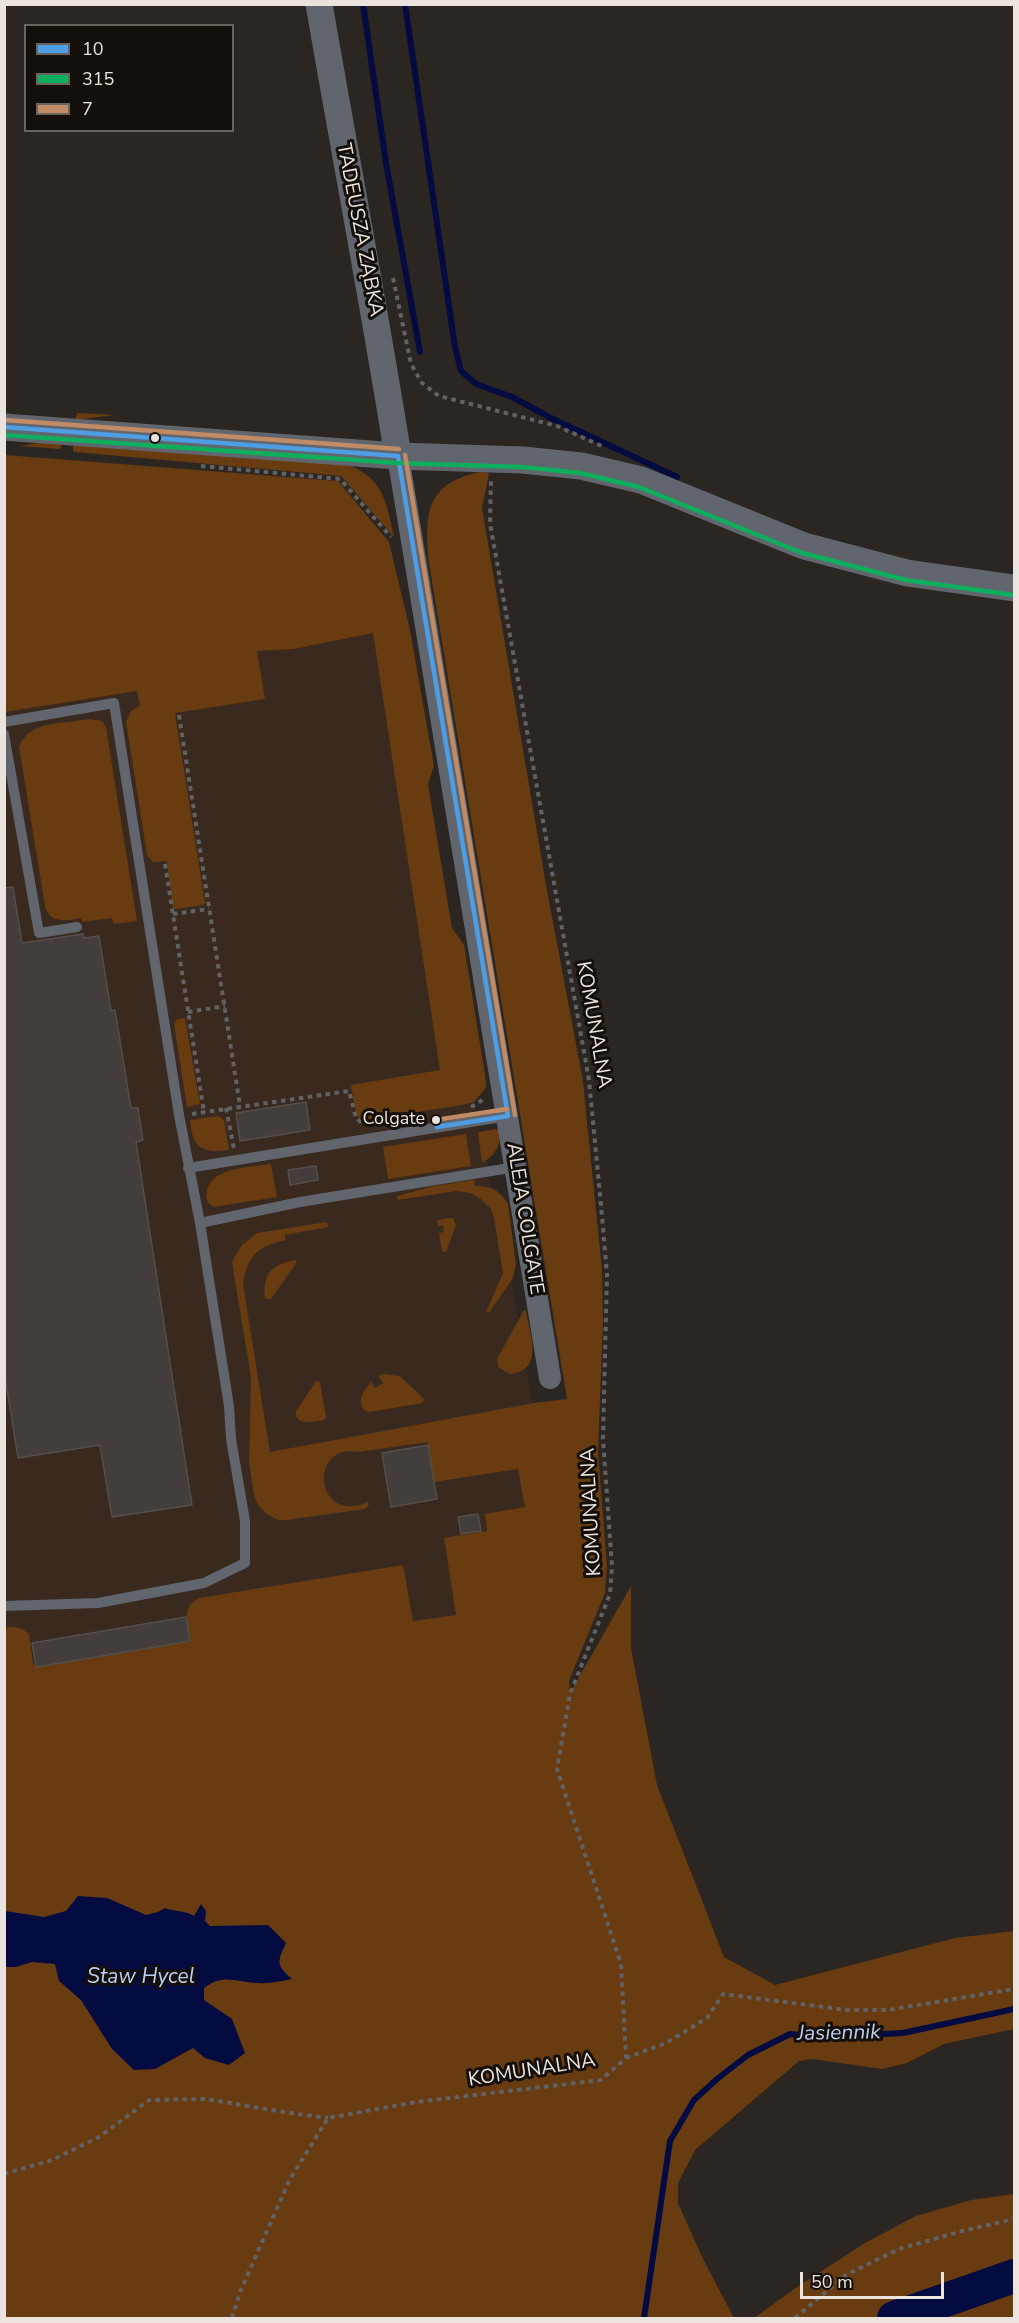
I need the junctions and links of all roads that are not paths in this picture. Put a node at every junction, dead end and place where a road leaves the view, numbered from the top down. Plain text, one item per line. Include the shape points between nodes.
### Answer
1 (319, 4) edge
2 (4, 427) edge
3 (398, 456) junction
4 (1013, 588) edge
5 (4, 722) edge
6 (4, 734) edge
7 (77, 927) dead end
8 (508, 1116) junction
9 (516, 1167) junction
10 (188, 1168) junction
11 (200, 1223) junction
12 (550, 1378) dead end
13 (4, 1606) edge

1 - 3 street, TADEUSZA ZĄBKA
2 - 3 street
3 - 4 street via 581,466 631,478 804,546 907,573
3 - 8 street, ALEJA COLGATE
5 - 10 lane via 114,703
6 - 7 lane via 39,933
8 - 9 street, ALEJA COLGATE
8 - 10 lane
9 - 11 lane via 300,1202
9 - 12 street, ALEJA COLGATE
10 - 11 lane
11 - 13 lane via 245,1521 245,1563 204,1583 98,1603

